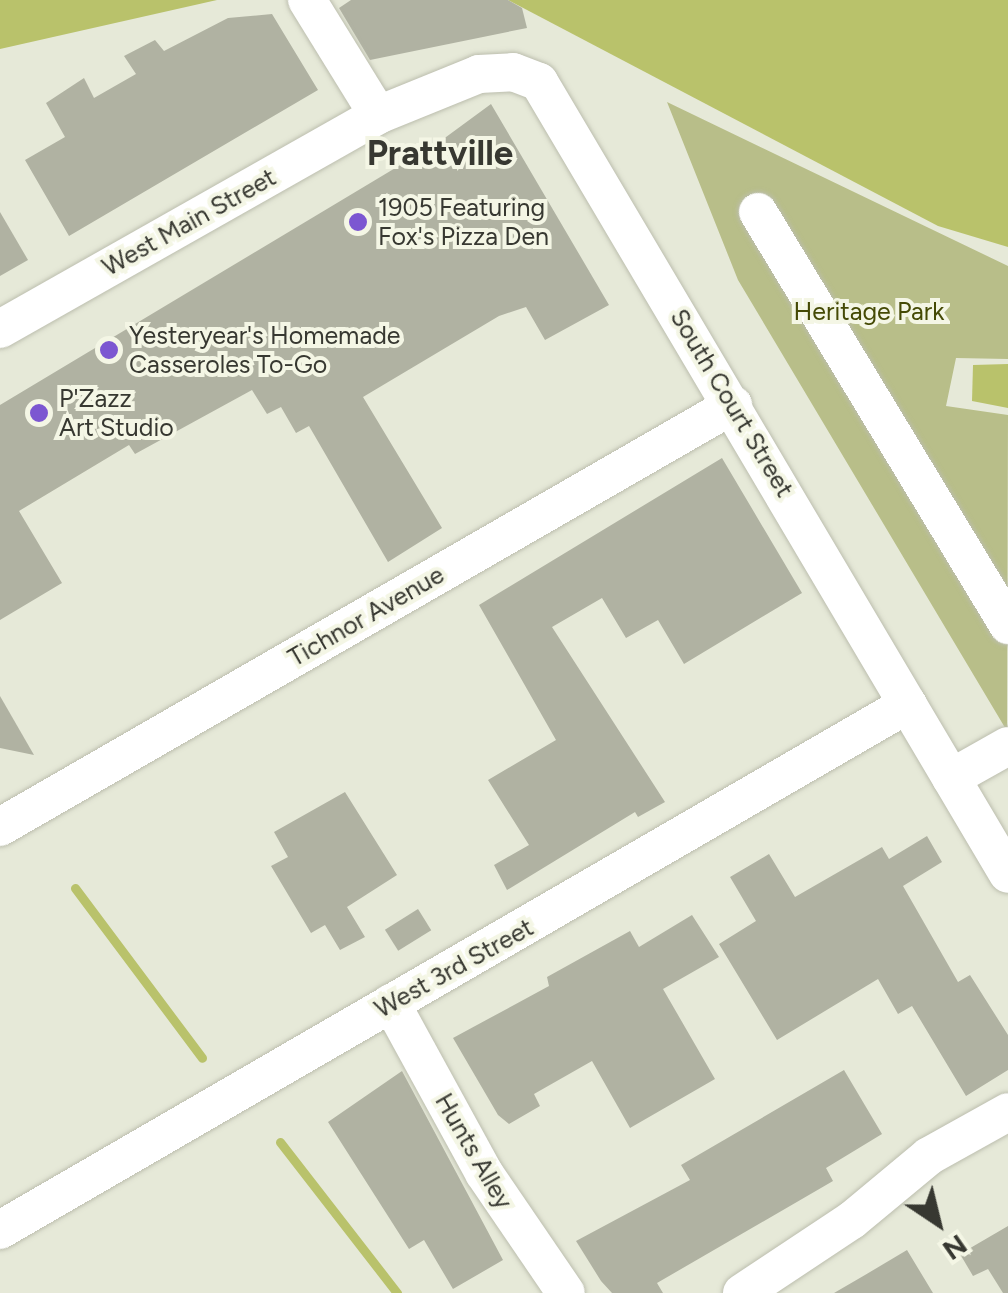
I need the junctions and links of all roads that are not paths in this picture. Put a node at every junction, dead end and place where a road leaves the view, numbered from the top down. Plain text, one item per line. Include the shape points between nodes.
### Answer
1 (307, 0) edge
2 (378, 116) junction
3 (758, 212) dead end
4 (0, 329) edge
5 (732, 405) junction
6 (1008, 625) edge
7 (908, 704) junction
8 (1008, 746) edge
9 (951, 778) junction
10 (0, 827) edge
11 (1008, 874) edge
12 (391, 1003) junction
13 (1008, 1112) edge
14 (0, 1230) edge
15 (566, 1293) edge
16 (742, 1293) edge

1 - 2 street
2 - 4 street, West Main Street
2 - 5 street, South Court Street via 479,74 513,72 538,82
3 - 6 street
5 - 7 street, South Court Street
5 - 10 street, Tichnor Avenue
7 - 9 street, South Court Street
7 - 12 street, West 3rd Street
8 - 9 street
9 - 11 street, South Court Street
12 - 14 street, West 3rd Street
12 - 15 street, Hunts Alley via 493,1188
13 - 16 street via 929,1156 852,1220

